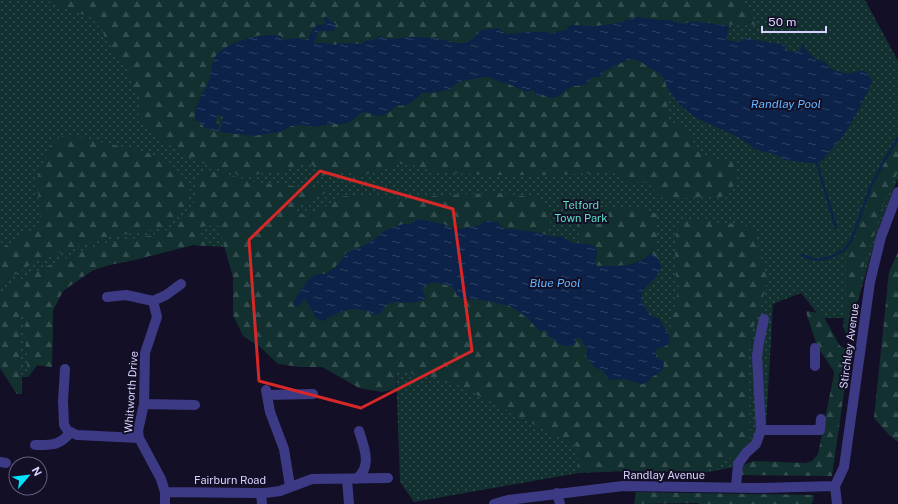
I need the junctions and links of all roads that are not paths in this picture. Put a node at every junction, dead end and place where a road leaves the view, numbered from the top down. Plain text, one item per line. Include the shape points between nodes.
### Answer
1 (898, 192) edge
2 (181, 284) dead end
3 (108, 297) dead end
4 (153, 301) junction
5 (764, 319) dead end
6 (815, 348) dead end
7 (815, 366) dead end
8 (65, 368) dead end
9 (314, 394) dead end
10 (144, 404) junction
11 (195, 404) dead end
12 (821, 419) dead end
13 (761, 430) junction
14 (359, 431) dead end
15 (71, 432) junction
16 (139, 438) junction
17 (34, 445) dead end
18 (388, 478) dead end
19 (352, 479) junction
20 (290, 486) junction
21 (835, 486) junction
22 (736, 487) junction
23 (165, 492) junction
24 (260, 493) junction
25 (558, 493) junction
26 (165, 504) edge
27 (262, 504) edge
28 (349, 504) edge
29 (494, 504) edge
30 (560, 504) edge
31 (837, 504) edge

1 - 21 street, Stirchley Avenue via 881,237 870,282 844,467
2 - 4 street
3 - 4 street via 126,296
4 - 10 street, Whitworth Drive via 157,317 145,353
5 - 13 street via 757,356
6 - 7 street
8 - 15 street via 64,425
9 - 20 street via 266,392 270,412 284,449
10 - 11 street
10 - 16 street, Whitworth Drive via 138,431
12 - 13 street via 820,434
13 - 22 street via 756,444 738,464
14 - 19 street via 366,463 364,471
15 - 16 street via 77,435
15 - 17 street via 57,444
16 - 23 street, Whitworth Drive via 158,472
18 - 19 street, Fairburn Road
19 - 20 street, Fairburn Road via 312,479
19 - 28 street
20 - 24 street, Fairburn Road via 280,491
21 - 22 street, Randlay Avenue
21 - 31 street
22 - 25 street, Randlay Avenue via 623,486
23 - 24 street, Fairburn Road
23 - 26 street, Whitworth Drive
24 - 27 street
25 - 29 street, Randlay Avenue
25 - 30 street

